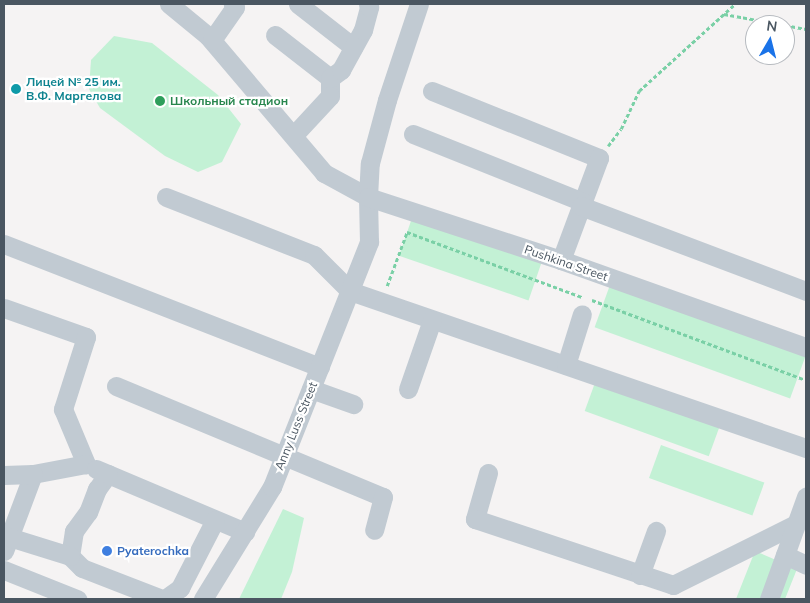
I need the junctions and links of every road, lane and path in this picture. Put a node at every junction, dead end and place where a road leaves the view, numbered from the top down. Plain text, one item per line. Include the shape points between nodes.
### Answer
1 (169, 4) edge
2 (233, 4) edge
3 (298, 4) edge
4 (368, 4) edge
5 (419, 4) edge
6 (735, 4) edge
7 (724, 14) junction
8 (745, 18) edge
9 (275, 35) dead end
10 (212, 40) junction
11 (353, 47) junction
12 (330, 78) junction
13 (432, 91) dead end
14 (413, 134) dead end
15 (293, 136) junction
16 (599, 158) junction
17 (166, 197) dead end
18 (368, 197) junction
19 (582, 204) junction
20 (4, 244) edge
21 (561, 260) junction
22 (350, 291) junction
23 (806, 291) edge
24 (4, 308) edge
25 (582, 314) dead end
26 (432, 320) junction
27 (806, 347) edge
28 (566, 365) junction
29 (320, 367) junction
30 (116, 386) dead end
31 (311, 389) junction
32 (408, 389) dead end
33 (353, 404) dead end
34 (806, 448) edge
35 (284, 456) junction
36 (86, 464) junction
37 (488, 473) dead end
38 (33, 474) junction
39 (108, 474) junction
40 (4, 475) edge
41 (803, 511) edge
42 (215, 520) junction
43 (374, 530) dead end
44 (656, 531) dead end
45 (245, 532) junction
46 (6, 544) edge
47 (785, 555) junction
48 (70, 556) junction
49 (806, 565) edge
50 (4, 570) edge
51 (640, 575) junction
52 (77, 599) edge
53 (164, 599) edge
54 (203, 599) edge
55 (769, 599) edge

1 - 10 street, Pushkina Street
2 - 10 street via 235,7
3 - 11 street
4 - 11 street via 362,30
5 - 18 street via 370,163
6 - 7 path
7 - 8 path
7 - 16 path via 639,91 621,129
9 - 12 street
10 - 15 street, Pushkina Street
11 - 12 street via 341,70
12 - 15 street via 330,96
13 - 16 street
14 - 19 street
15 - 18 street, Pushkina Street via 324,173
16 - 19 street
17 - 22 street via 314,255
18 - 21 street, Pushkina Street
18 - 22 street, Anny Luss Street via 369,242
19 - 21 street
19 - 23 street
20 - 29 street
21 - 27 street, Pushkina Street
22 - 26 street
22 - 29 street, Anny Luss Street
24 - 36 street via 86,338 63,409
25 - 28 street
26 - 28 street
26 - 32 street
28 - 34 street
29 - 31 street, Anny Luss Street
30 - 35 street
31 - 33 street
31 - 35 street, Anny Luss Street
35 - 43 street via 383,497
35 - 45 street, Anny Luss Street via 272,487
36 - 38 street
36 - 39 street
37 - 51 street via 474,519
38 - 40 street
38 - 46 street
39 - 42 street
39 - 48 street via 74,531
41 - 47 street
41 - 51 street via 673,585
42 - 45 street
42 - 53 street via 180,588
44 - 51 street
45 - 54 street, Anny Luss Street
46 - 48 street
47 - 49 street
47 - 55 street
48 - 53 street via 82,568
50 - 52 street

